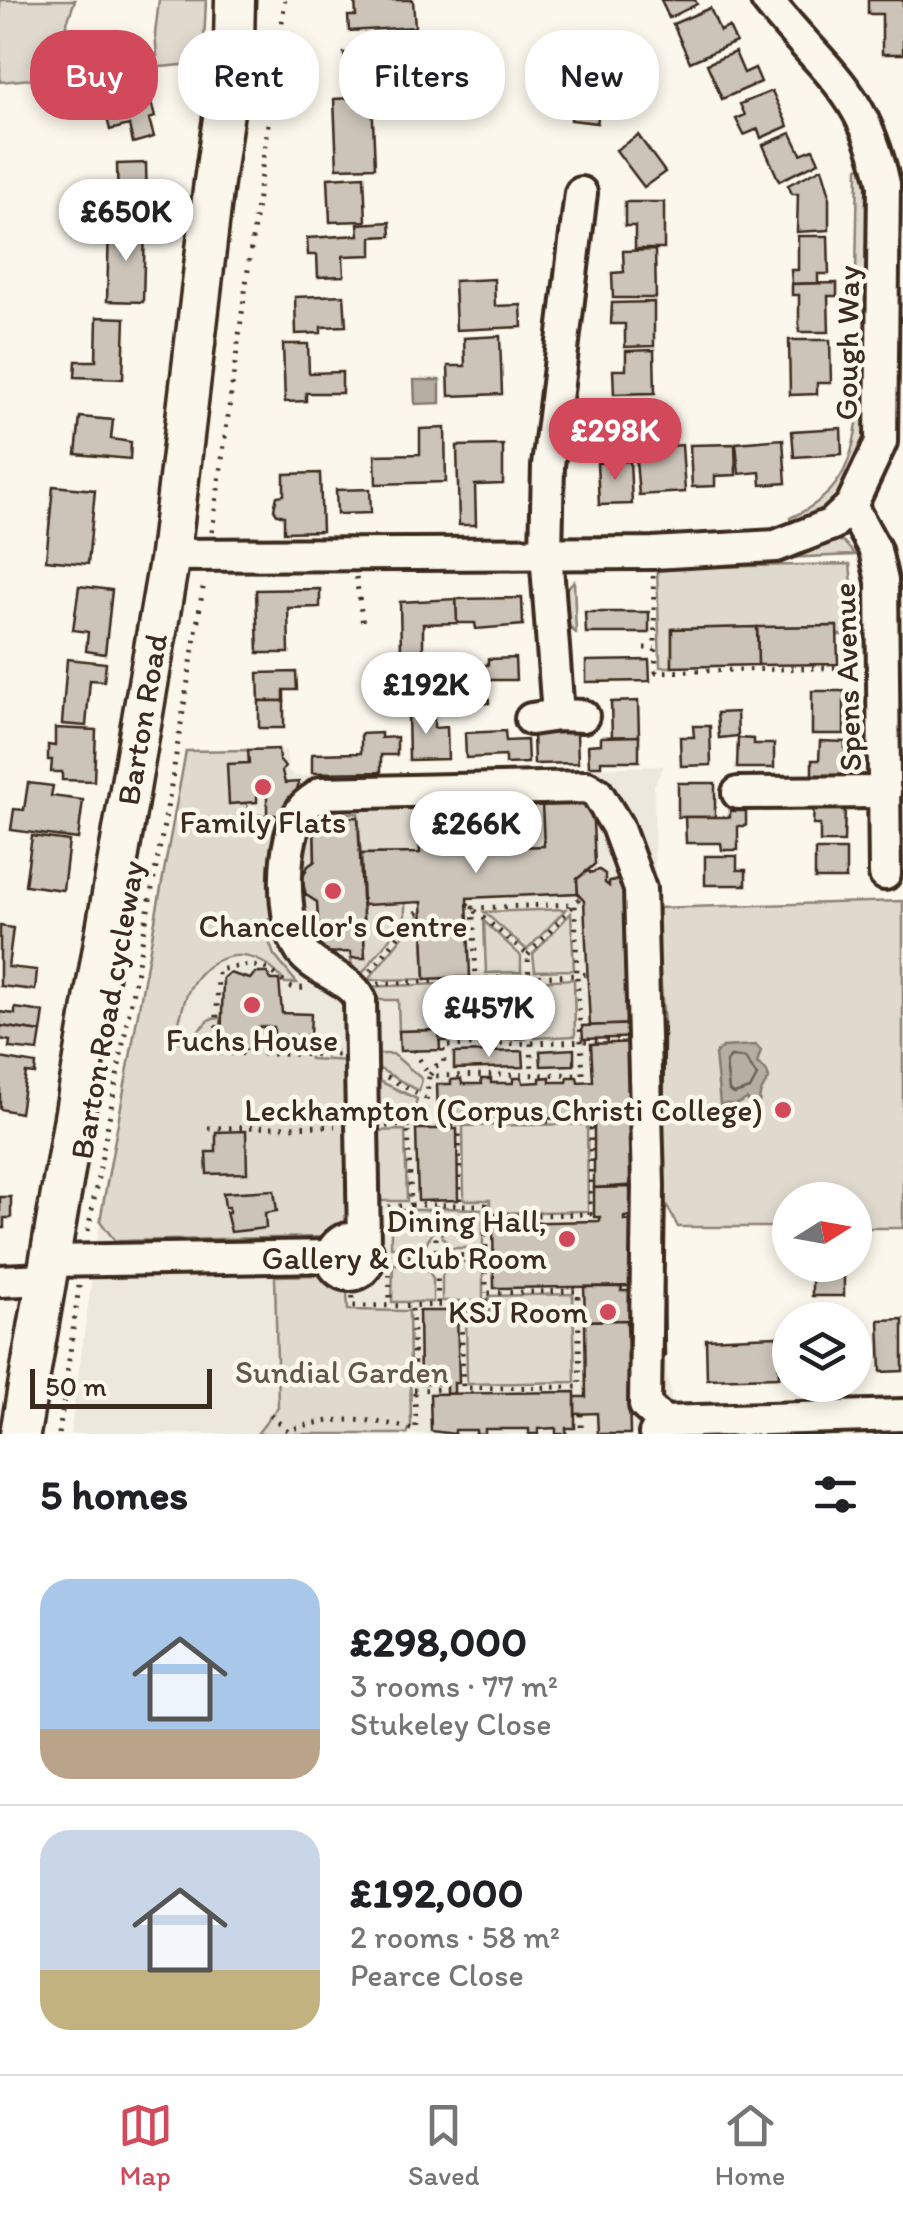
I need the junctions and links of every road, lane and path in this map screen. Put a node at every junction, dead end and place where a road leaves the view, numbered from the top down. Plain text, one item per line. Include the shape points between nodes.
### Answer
1 (236, 0) edge
2 (284, 0) edge
3 (767, 0) edge
4 (581, 193) dead end
5 (851, 506) junction
6 (546, 552) junction
7 (653, 553) junction
8 (354, 554) junction
9 (170, 555) junction
10 (208, 556) junction
11 (362, 626) dead end
12 (644, 648) dead end
13 (654, 648) junction
14 (883, 667) junction
15 (558, 717) dead end
16 (885, 792) junction
17 (756, 802) dead end
18 (885, 874) dead end
19 (581, 897) dead end
20 (574, 904) junction
21 (422, 906) dead end
22 (470, 906) junction
23 (528, 955) junction
24 (577, 974) junction
25 (588, 974) dead end
26 (529, 977) junction
27 (476, 979) junction
28 (359, 983) junction
29 (646, 1040) junction
30 (579, 1041) junction
31 (531, 1042) junction
32 (414, 1050) dead end
33 (345, 1056) dead end
34 (532, 1074) junction
35 (429, 1076) junction
36 (442, 1124) dead end
37 (424, 1125) junction
38 (361, 1126) junction
39 (408, 1126) junction
40 (208, 1128) dead end
41 (411, 1205) junction
42 (460, 1205) junction
43 (436, 1206) junction
44 (486, 1216) junction
45 (388, 1223) dead end
46 (381, 1248) junction
47 (490, 1255) junction
48 (437, 1256) junction
49 (342, 1266) junction
50 (59, 1268) junction
51 (0, 1281) edge
52 (486, 1292) junction
53 (438, 1304) junction
54 (412, 1305) junction
55 (460, 1305) junction
56 (390, 1306) junction
57 (581, 1323) dead end
58 (582, 1354) dead end
59 (580, 1387) junction
60 (463, 1388) junction
61 (446, 1389) dead end
62 (454, 1389) dead end
63 (414, 1390) junction
64 (580, 1397) dead end
65 (270, 1414) dead end
66 (581, 1414) dead end
67 (903, 1415) edge
68 (659, 1428) edge
69 (418, 1432) edge
70 (20, 1434) edge
71 (59, 1434) edge
72 (581, 1434) edge

1 - 9 main road, Barton Road
2 - 10 path, Barton Road cycleway
3 - 5 street, Gough Way via 846,88 876,148 884,184 881,442
4 - 6 street via 567,231
5 - 7 street via 832,524 776,546
5 - 14 street, Spens Avenue via 875,550 882,581
6 - 7 street
6 - 8 street
6 - 15 street
7 - 13 path
8 - 10 street
8 - 11 path
9 - 10 street
9 - 50 main road, Barton Road
10 - 50 path, Barton Road cycleway via 124,1047
12 - 13 path
13 - 14 path via 656,672
14 - 16 street, Spens Avenue
16 - 17 street, Spens Avenue
16 - 18 street, Spens Avenue
19 - 20 path
20 - 22 path
20 - 23 path
20 - 24 path
21 - 28 path
22 - 23 path
22 - 27 path
23 - 26 path
24 - 25 path
24 - 26 path
24 - 30 path
26 - 27 path
26 - 31 path
27 - 28 path
28 - 29 street via 309,960 292,932 286,864 302,809 321,794 587,787 598,792 617,826 640,889
28 - 33 path via 292,989 248,964 218,970 216,1053
28 - 38 street
29 - 30 path
29 - 68 street via 645,1404
30 - 31 path
30 - 34 path via 583,1074
31 - 34 path
31 - 35 path via 443,1046 444,1064
32 - 35 path
34 - 35 path
35 - 37 path
36 - 37 path
37 - 39 path
38 - 39 path
38 - 40 path
38 - 46 street
39 - 41 path
41 - 43 path
41 - 45 path via 388,1206
42 - 43 path
42 - 44 path via 486,1205
42 - 44 path via 456,1124 590,1120 590,1214
43 - 48 path
44 - 47 path
46 - 48 path
46 - 49 street via 342,1241
46 - 56 path
47 - 48 path
47 - 52 path
48 - 53 path
49 - 50 street
49 - 56 path via 353,1306
50 - 51 street
50 - 70 main road, Barton Road
50 - 71 path, Barton Road cycleway
52 - 55 path via 486,1305
52 - 59 path via 578,1291
53 - 54 path
53 - 55 path
54 - 56 path
54 - 63 path
55 - 60 path
57 - 58 path
59 - 60 path
59 - 64 path
60 - 62 path
61 - 63 path
63 - 69 path
65 - 69 path via 288,1431 334,1418
66 - 72 path
67 - 68 street via 701,1420

